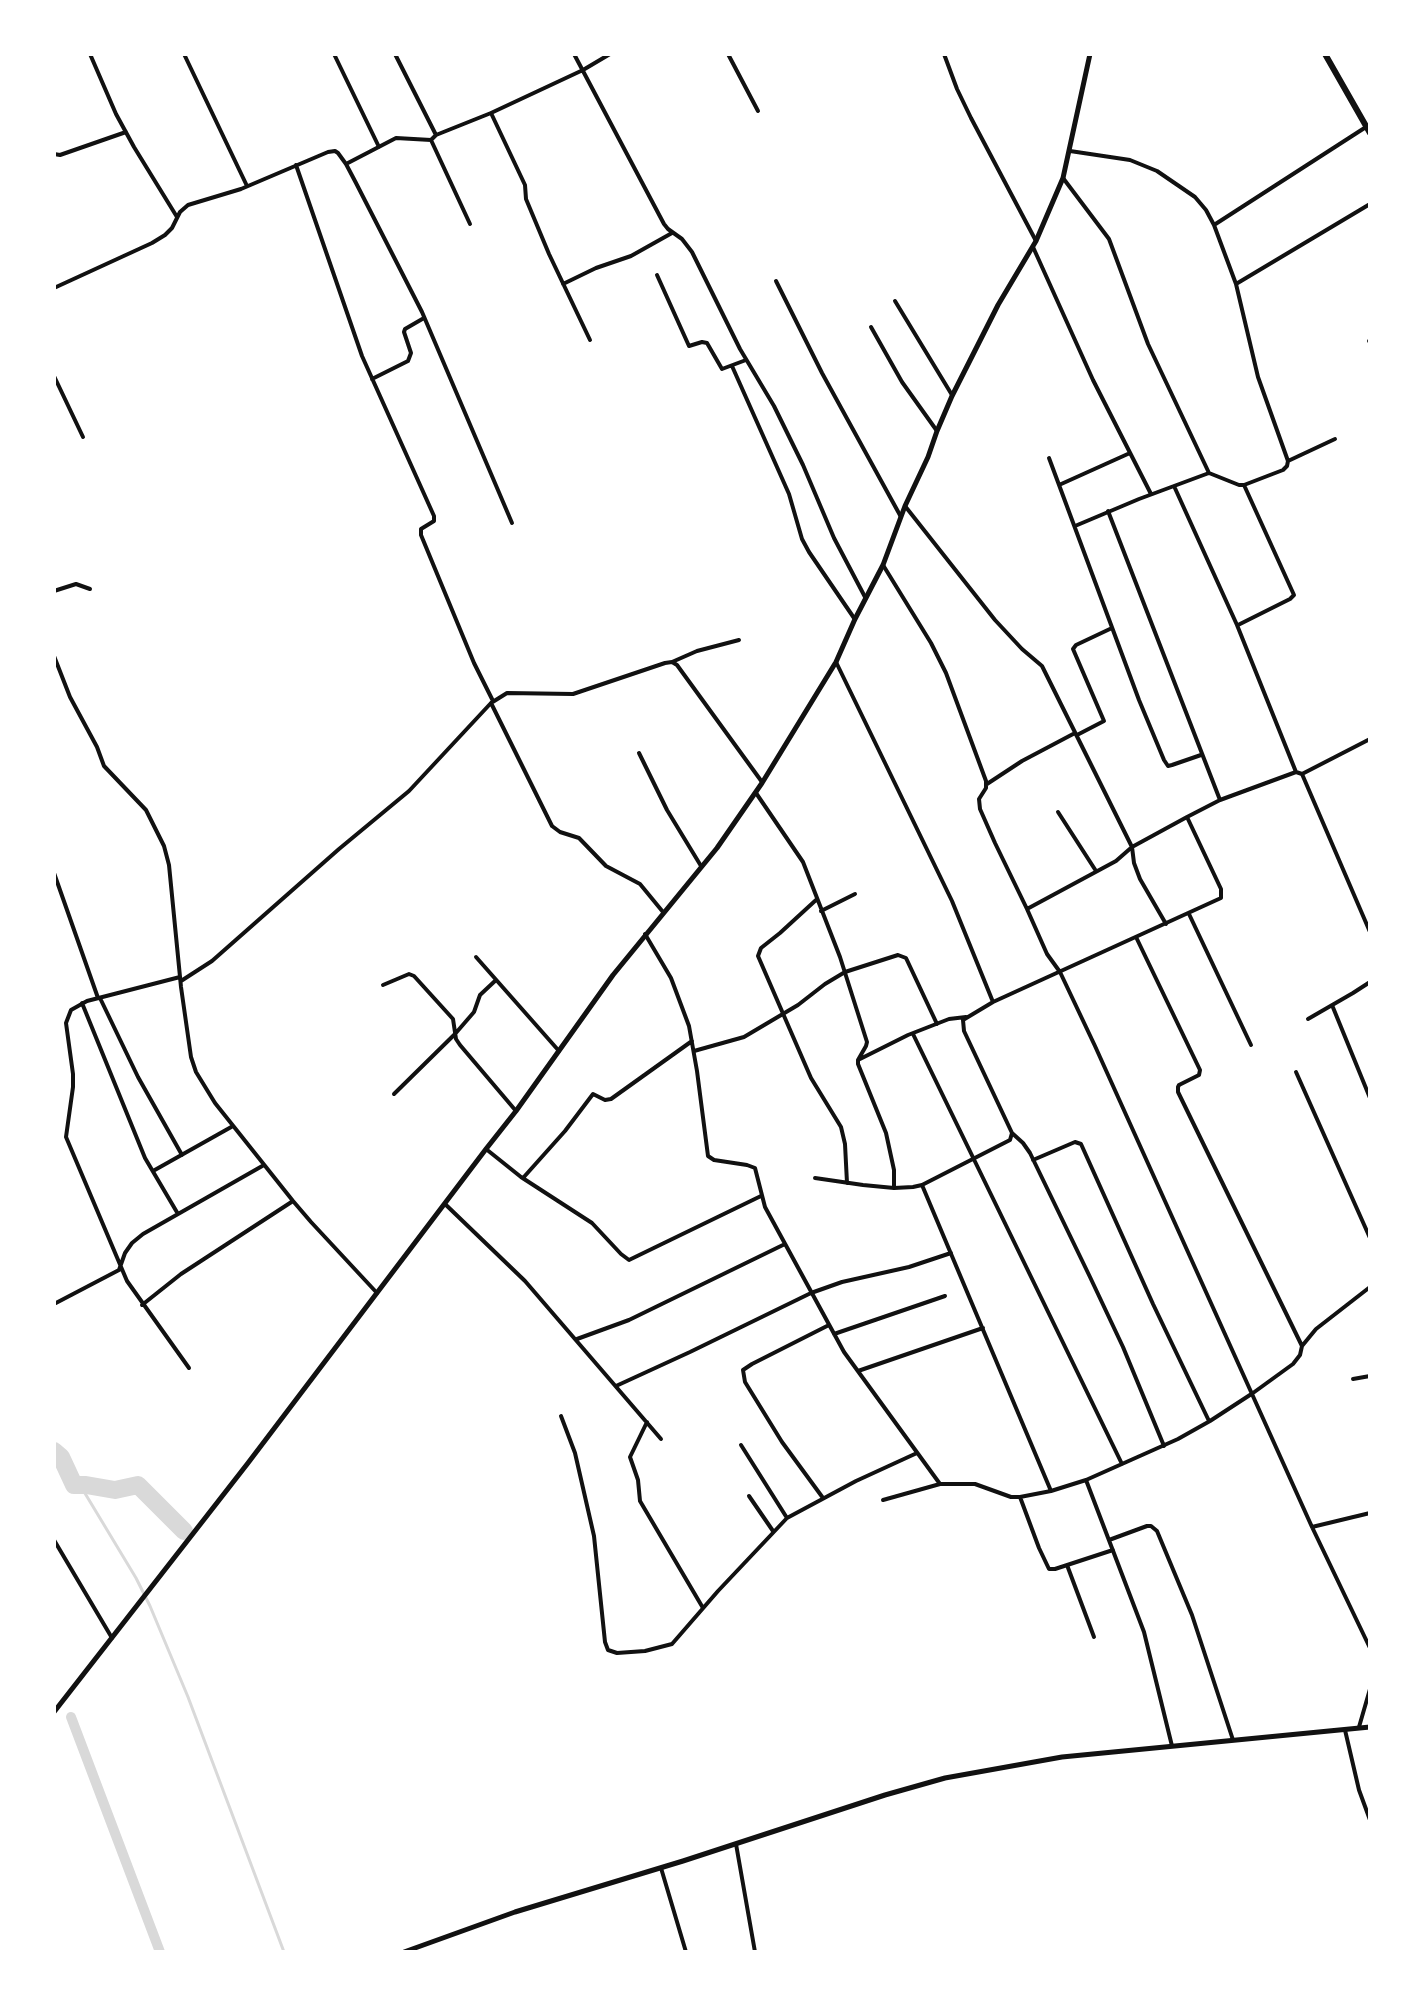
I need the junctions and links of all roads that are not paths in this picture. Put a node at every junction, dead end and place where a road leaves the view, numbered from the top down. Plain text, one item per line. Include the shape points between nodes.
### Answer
1 (90, 54) edge
2 (184, 54) edge
3 (334, 54) edge
4 (395, 54) edge
5 (574, 54) edge
6 (610, 54) edge
7 (728, 54) edge
8 (944, 54) edge
9 (1090, 54) edge
10 (1325, 54) edge
11 (583, 70) junction
12 (758, 111) dead end
13 (491, 113) junction
14 (1368, 130) edge
15 (126, 132) junction
16 (436, 135) junction
17 (431, 140) junction
18 (379, 147) junction
19 (1070, 151) junction
20 (54, 154) edge
21 (346, 164) junction
22 (296, 165) junction
23 (1063, 178) junction
24 (247, 186) junction
25 (1370, 204) edge
26 (177, 217) junction
27 (470, 224) dead end
28 (1214, 225) junction
29 (672, 233) junction
30 (1035, 244) junction
31 (657, 275) dead end
32 (776, 281) dead end
33 (563, 284) junction
34 (1236, 284) junction
35 (54, 288) edge
36 (895, 301) dead end
37 (424, 318) junction
38 (871, 327) dead end
39 (590, 340) dead end
40 (747, 360) junction
41 (732, 366) junction
42 (54, 376) edge
43 (372, 379) junction
44 (952, 396) junction
45 (937, 431) junction
46 (83, 437) dead end
47 (1335, 439) dead end
48 (1130, 453) junction
49 (1049, 458) dead end
50 (1288, 461) junction
51 (1209, 473) junction
52 (1059, 485) junction
53 (1244, 485) junction
54 (1174, 486) junction
55 (1151, 494) junction
56 (905, 506) junction
57 (1108, 511) junction
58 (901, 517) junction
59 (512, 523) dead end
60 (1075, 526) junction
61 (883, 565) junction
62 (90, 589) dead end
63 (54, 591) edge
64 (865, 597) junction
65 (855, 619) junction
66 (1237, 625) junction
67 (1112, 628) junction
68 (739, 640) dead end
69 (54, 656) edge
70 (672, 662) junction
71 (836, 662) junction
72 (492, 702) junction
73 (1076, 734) junction
74 (1370, 739) edge
75 (639, 753) dead end
76 (1201, 755) junction
77 (1299, 773) junction
78 (762, 783) junction
79 (986, 785) junction
80 (756, 793) junction
81 (1220, 800) junction
82 (1058, 812) dead end
83 (1187, 817) junction
84 (1132, 847) junction
85 (701, 866) junction
86 (1096, 871) junction
87 (54, 873) edge
88 (855, 894) dead end
89 (816, 900) junction
90 (1027, 909) junction
91 (821, 911) junction
92 (663, 912) junction
93 (1189, 914) junction
94 (1166, 924) junction
95 (1370, 932) edge
96 (645, 934) junction
97 (1136, 937) junction
98 (476, 957) dead end
99 (845, 972) junction
100 (1060, 972) junction
101 (180, 979) junction
102 (496, 980) junction
103 (1370, 982) edge
104 (383, 985) dead end
105 (99, 998) junction
106 (993, 1002) junction
107 (82, 1003) junction
108 (1332, 1005) junction
109 (784, 1014) junction
110 (966, 1017) junction
111 (1308, 1019) dead end
112 (937, 1024) junction
113 (455, 1034) junction
114 (913, 1034) junction
115 (692, 1041) junction
116 (1251, 1045) dead end
117 (559, 1051) junction
118 (694, 1051) junction
119 (858, 1060) junction
120 (1296, 1072) dead end
121 (394, 1094) dead end
122 (1370, 1098) edge
123 (516, 1111) junction
124 (233, 1126) junction
125 (1012, 1133) junction
126 (486, 1149) junction
127 (182, 1155) junction
128 (974, 1159) junction
129 (1033, 1160) junction
130 (264, 1165) junction
131 (153, 1171) junction
132 (523, 1178) junction
133 (815, 1178) dead end
134 (847, 1183) junction
135 (922, 1185) junction
136 (894, 1188) junction
137 (761, 1196) junction
138 (293, 1201) junction
139 (445, 1204) junction
140 (178, 1214) junction
141 (1370, 1238) edge
142 (785, 1244) junction
143 (951, 1253) junction
144 (121, 1267) junction
145 (1370, 1287) edge
146 (377, 1293) junction
147 (811, 1293) junction
148 (945, 1296) dead end
149 (54, 1304) edge
150 (142, 1305) junction
151 (829, 1325) junction
152 (983, 1328) junction
153 (834, 1334) junction
154 (576, 1340) junction
155 (1302, 1346) junction
156 (189, 1368) dead end
157 (858, 1371) junction
158 (1370, 1376) edge
159 (1353, 1379) dead end
160 (616, 1386) junction
161 (1253, 1393) junction
162 (561, 1416) dead end
163 (1210, 1421) junction
164 (647, 1422) junction
165 (661, 1439) dead end
166 (741, 1445) dead end
167 (1164, 1446) junction
168 (917, 1453) junction
169 (1122, 1464) junction
170 (1086, 1480) junction
171 (940, 1484) junction
172 (1051, 1491) junction
173 (749, 1496) dead end
174 (1020, 1497) junction
175 (823, 1498) junction
176 (883, 1500) dead end
177 (1370, 1513) edge
178 (787, 1518) junction
179 (1312, 1527) junction
180 (773, 1531) junction
181 (54, 1540) edge
182 (1109, 1540) junction
183 (1113, 1550) junction
184 (1067, 1565) junction
185 (703, 1608) junction
186 (1094, 1637) dead end
187 (112, 1639) junction
188 (1370, 1648) edge
189 (1370, 1689) edge
190 (54, 1712) edge
191 (1359, 1727) junction
192 (1370, 1727) edge
193 (1344, 1729) junction
194 (1233, 1740) junction
195 (1172, 1746) junction
196 (1370, 1820) edge
197 (736, 1844) junction
198 (661, 1868) junction
199 (405, 1952) edge
200 (686, 1952) edge
201 (755, 1952) edge

1 - 15 street
2 - 24 street
3 - 18 street
4 - 16 street
5 - 11 street
6 - 11 street
7 - 12 street
8 - 30 street
9 - 19 street
10 - 14 main road
11 - 13 street
11 - 29 street
13 - 16 street
13 - 33 street
14 - 28 street
15 - 20 street
15 - 26 street
16 - 17 street
17 - 18 street via 400,137
17 - 27 street
18 - 21 street
19 - 23 street
19 - 28 street via 1130,160 1157,171 1195,197
21 - 22 street via 332,151
21 - 37 street
22 - 24 street
22 - 43 street
23 - 30 street
23 - 51 street via 1109,239 1148,344
24 - 26 street via 188,205
25 - 34 street
26 - 35 street via 172,228 152,243
28 - 34 street
29 - 33 street
29 - 40 street via 692,252
30 - 44 street
30 - 48 street
31 - 41 street via 687,344 707,343 722,369
32 - 58 street
33 - 39 street
34 - 50 street via 1258,377
36 - 44 street
37 - 43 street via 405,329 408,361
37 - 59 street
38 - 45 street
40 - 41 street
40 - 64 street
41 - 65 street via 789,494 802,539
42 - 46 street
43 - 72 street via 434,516 421,535
44 - 45 street
45 - 56 street
47 - 50 street
48 - 52 street
48 - 55 street
49 - 52 street
50 - 53 street via 1283,470
51 - 53 street
51 - 54 street
52 - 60 street
53 - 66 street via 1294,595
54 - 55 street
54 - 66 street
55 - 57 street
56 - 58 street
56 - 73 street via 995,620 1042,666
57 - 60 street
57 - 76 street
58 - 61 street
60 - 67 street
61 - 64 street
61 - 79 street via 946,673
62 - 63 street via 76,584
64 - 65 street
65 - 71 street
66 - 77 street
67 - 73 street via 1073,649 1104,721
67 - 76 street via 1166,764
68 - 70 street
69 - 101 street via 104,766 146,810 164,846
70 - 72 street via 573,694 517,692
70 - 78 street
71 - 78 street
71 - 106 street via 952,901
72 - 92 street via 552,826 579,838 606,866 640,884
72 - 101 street via 409,791 212,961
73 - 79 street
73 - 84 street
74 - 77 street
75 - 85 street
76 - 81 street
77 - 81 street
77 - 95 street
78 - 80 street
79 - 90 street via 980,809
80 - 85 street
80 - 89 street via 803,862
81 - 83 street
82 - 86 street
83 - 84 street
83 - 93 street via 1222,895
84 - 86 street
84 - 94 street via 1140,879
85 - 92 street
86 - 90 street
87 - 105 street
88 - 91 street
89 - 91 street
89 - 109 street via 758,952
90 - 100 street
91 - 99 street
92 - 96 street
93 - 94 street
93 - 116 street
94 - 97 street
96 - 115 street via 671,978
96 - 117 street
97 - 100 street
97 - 155 street via 1200,1070 1179,1085 1178,1092
98 - 102 street
99 - 109 street
99 - 112 street via 903,956
99 - 119 street via 867,1042
100 - 106 street
100 - 161 street
101 - 105 street
101 - 124 street via 196,1072
102 - 113 street
102 - 117 street
103 - 108 street
104 - 113 street via 414,976 453,1019
105 - 107 street
105 - 127 street
106 - 110 street
107 - 131 street
107 - 144 street via 71,1010 66,1023 73,1074 66,1137
108 - 111 street
108 - 122 street
109 - 118 street via 744,1037
109 - 134 street via 811,1078 841,1127
110 - 112 street
110 - 125 street via 964,1031
112 - 114 street
113 - 121 street
113 - 123 street
114 - 119 street
114 - 128 street
115 - 118 street
115 - 132 street via 611,1099 593,1094
117 - 123 street
118 - 137 street via 708,1156 752,1166
119 - 136 street via 886,1133
120 - 141 street
123 - 126 street
124 - 127 street
124 - 130 street
125 - 128 street via 1010,1140
125 - 129 street
126 - 132 street
126 - 139 street
127 - 131 street
128 - 135 street
128 - 169 street
129 - 163 street via 1081,1144
129 - 167 street
130 - 138 street
130 - 140 street
131 - 140 street
132 - 137 street via 592,1223 629,1260
133 - 134 street
134 - 136 street
135 - 136 street
135 - 143 street
137 - 142 street
138 - 146 street
138 - 150 street
139 - 146 street
139 - 154 street via 525,1281
140 - 144 street via 132,1243
142 - 147 street
142 - 154 street
143 - 147 street
143 - 152 street
144 - 149 street
144 - 150 street
145 - 155 street
146 - 187 street
147 - 151 street
147 - 160 street
148 - 153 street
150 - 156 street
151 - 153 street
151 - 175 street via 743,1370 782,1442
152 - 157 street
152 - 172 street
153 - 157 street
154 - 160 street
155 - 161 street via 1293,1364
157 - 168 street
158 - 159 street
160 - 164 street
161 - 163 street
161 - 179 street
162 - 185 street via 594,1536 608,1650 666,1646
163 - 167 street
164 - 165 street
164 - 185 street via 630,1457 640,1501
166 - 178 street
167 - 169 street
168 - 171 street
168 - 175 street
169 - 170 street
170 - 172 street
170 - 182 street
171 - 174 street via 975,1484
171 - 176 street
172 - 174 street
173 - 180 street
174 - 184 street via 1049,1569
175 - 178 street
177 - 179 street
178 - 180 street
179 - 188 street
180 - 185 street
181 - 187 street
182 - 183 street
182 - 194 street via 1147,1526 1157,1531 1192,1615
183 - 184 street
183 - 195 street via 1144,1632
184 - 186 street
187 - 190 street
189 - 191 street
191 - 192 street
191 - 193 street
193 - 194 street
193 - 196 street
194 - 195 street
195 - 197 street via 1062,1757 945,1778
197 - 198 street
197 - 201 street
198 - 199 street
198 - 200 street

